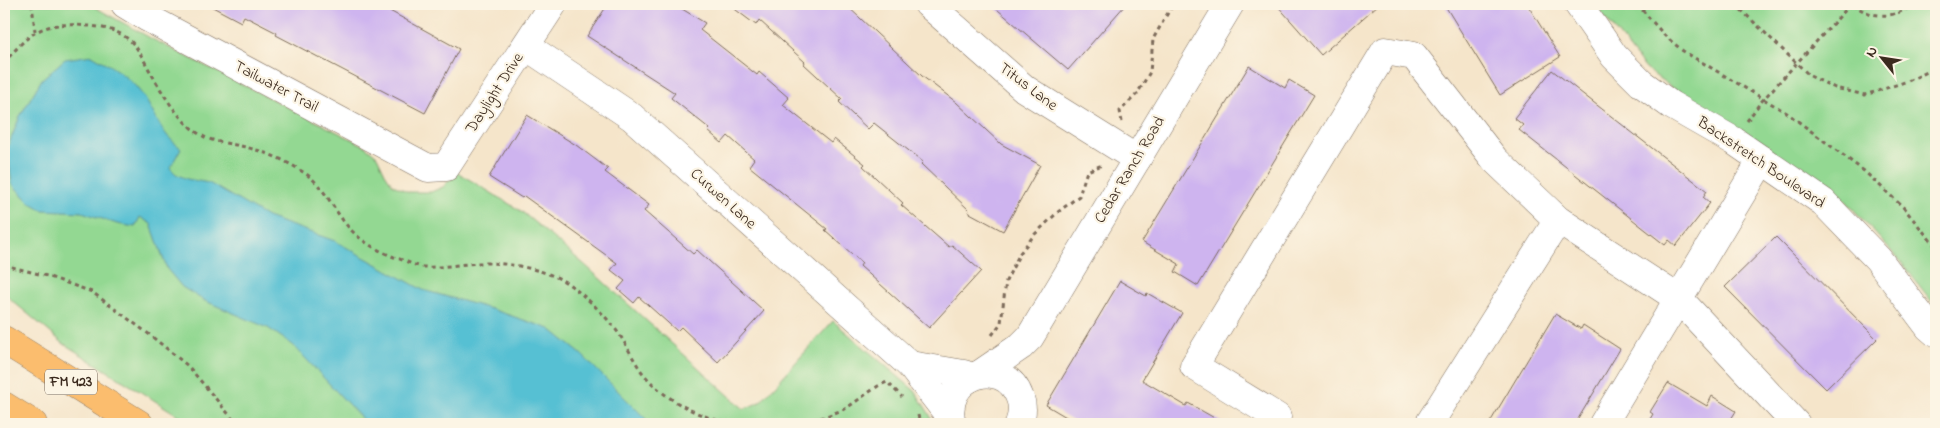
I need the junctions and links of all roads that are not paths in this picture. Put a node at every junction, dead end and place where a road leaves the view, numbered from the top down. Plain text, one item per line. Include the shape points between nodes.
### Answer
1 (125, 4) edge
2 (553, 4) edge
3 (928, 4) edge
4 (1230, 4) edge
5 (1578, 4) edge
6 (526, 46) junction
7 (1137, 159) junction
8 (1762, 160) junction
9 (428, 168) joint
10 (1558, 220) junction
11 (1679, 298) junction
12 (1936, 333) edge
13 (1030, 337) junction
14 (4, 340) edge
15 (910, 365) junction
16 (975, 376) junction
17 (4, 406) edge
18 (1023, 411) edge
19 (1770, 414) edge
20 (951, 420) edge
21 (1280, 422) edge
22 (33, 424) edge
23 (139, 424) edge
24 (1430, 424) edge
25 (1603, 424) edge
26 (1796, 424) edge

1 - 9 street, Tailwater Trail
2 - 6 street, Daylight Drive
3 - 7 street, Titus Lane via 1025,89
4 - 7 street, Cedar Ranch Road
5 - 8 street, Backstretch Boulevard via 1614,56 1641,83
6 - 9 street, Daylight Drive via 446,167
6 - 15 street, Curwen Lane via 632,117
7 - 13 street, Cedar Ranch Road
8 - 11 street
8 - 12 street, Backstretch Boulevard via 1823,202 1878,259
10 - 11 street
10 - 21 street via 1490,155 1414,56 1385,51 1194,366
10 - 24 street
11 - 19 street
11 - 25 street
13 - 16 street, Cedar Ranch Road
13 - 18 street, Cedar Ranch Road via 1022,384
14 - 23 main road, FM 423
15 - 16 street
15 - 20 street, Curwen Lane
16 - 18 street via 989,374 1006,380
16 - 20 street, Cedar Ranch Road via 954,393
17 - 22 main road
19 - 26 street

